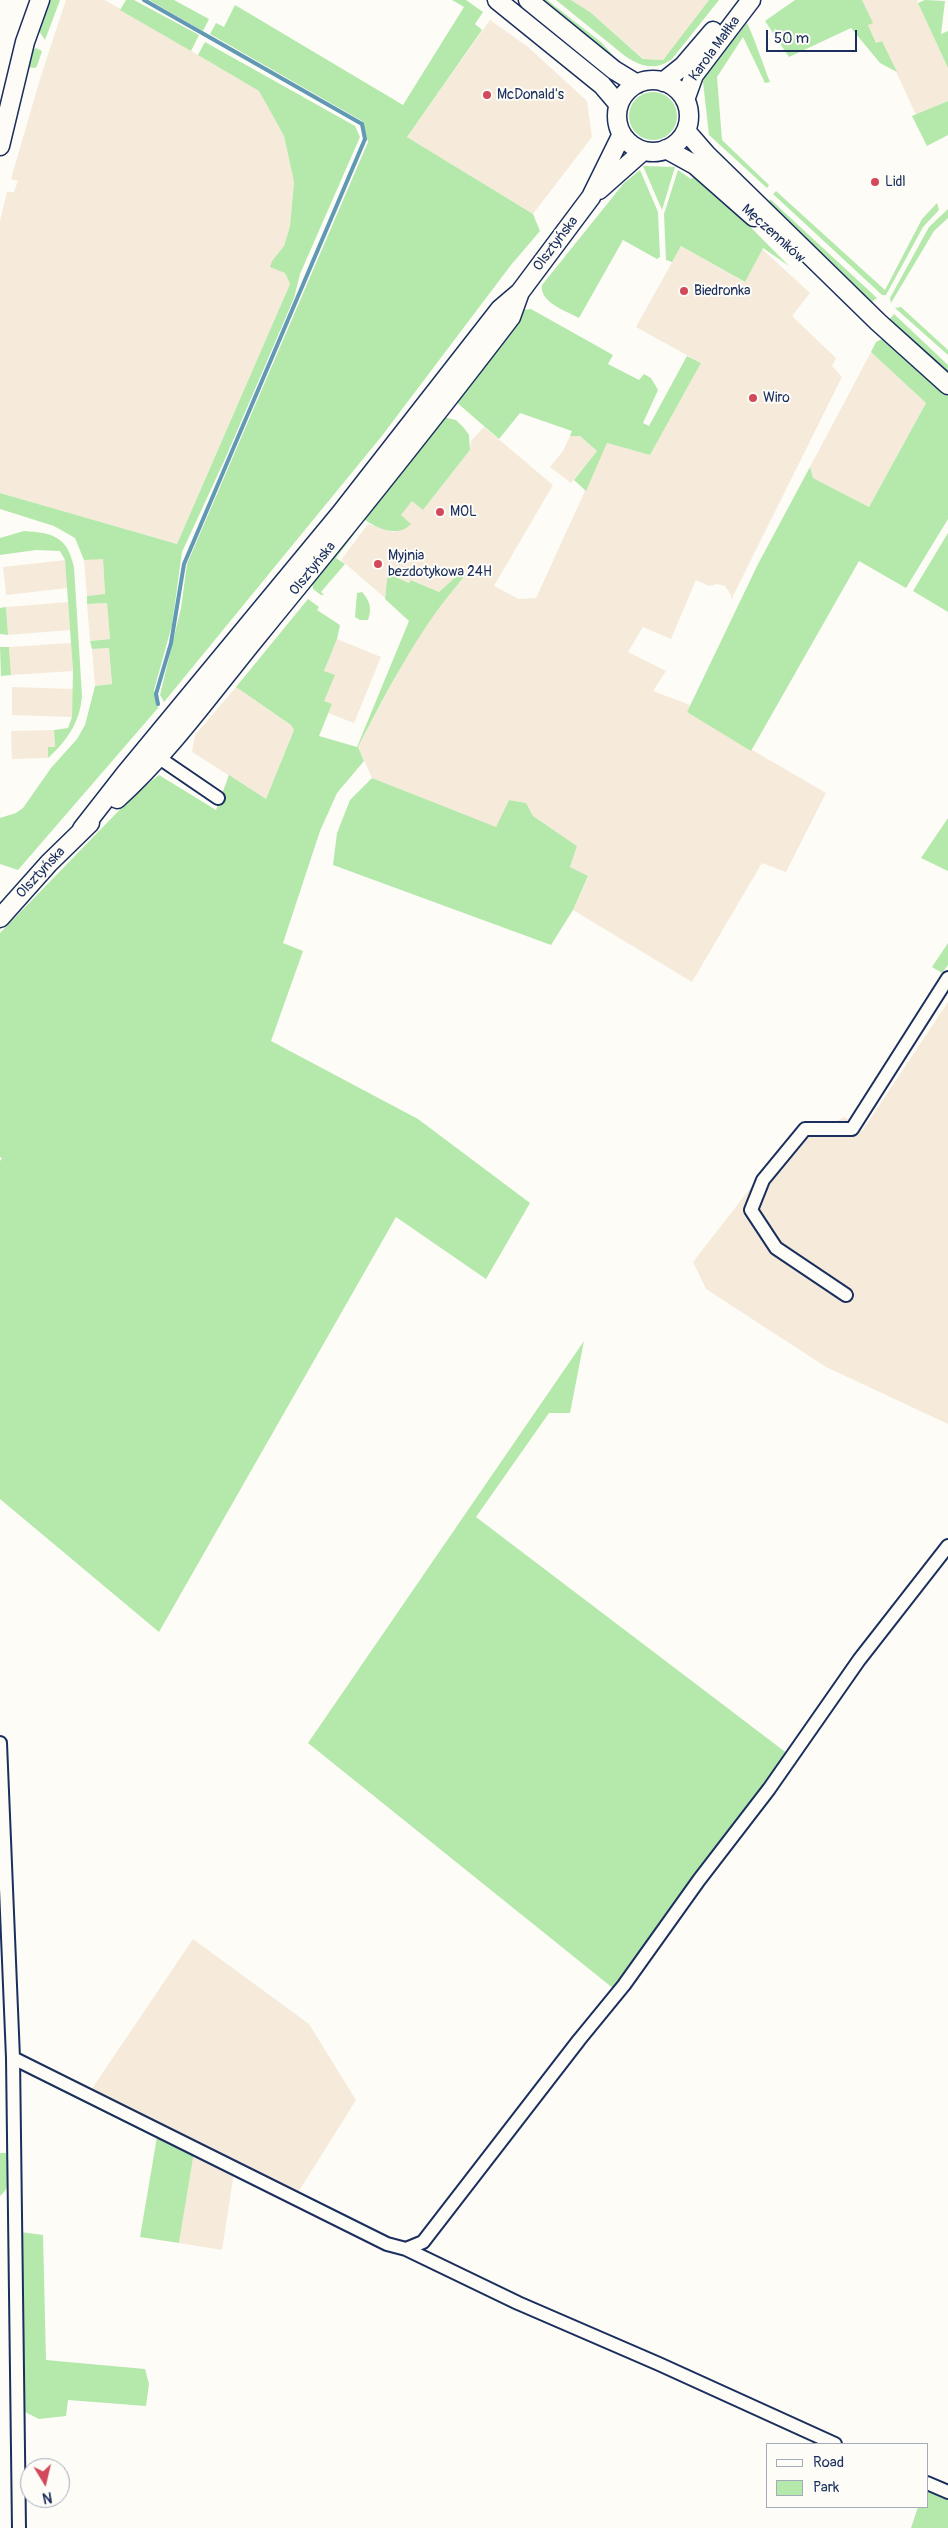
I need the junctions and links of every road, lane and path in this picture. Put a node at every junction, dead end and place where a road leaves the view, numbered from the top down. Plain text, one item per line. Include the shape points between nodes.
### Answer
1 (40, 0) edge
2 (497, 0) edge
3 (528, 0) edge
4 (739, 0) edge
5 (751, 0) edge
6 (663, 82) junction
7 (637, 84) junction
8 (685, 100) junction
9 (619, 104) junction
10 (686, 131) junction
11 (622, 134) junction
12 (0, 146) edge
13 (666, 149) junction
14 (643, 151) junction
15 (591, 197) junction
16 (878, 322) junction
17 (948, 385) edge
18 (152, 753) junction
19 (218, 798) dead end
20 (0, 918) edge
21 (948, 978) edge
22 (846, 1295) dead end
23 (948, 1546) edge
24 (0, 1744) edge
25 (13, 2058) junction
26 (406, 2249) junction
27 (833, 2443) edge
28 (928, 2483) edge
29 (948, 2492) edge
30 (19, 2528) edge

1 - 12 main road via 24,42
2 - 9 main road via 568,56
3 - 7 main road via 614,70
4 - 6 main road, Karola Małłka via 683,66
5 - 8 main road, Karola Małłka via 694,75
6 - 7 main road
6 - 8 main road via 676,89
7 - 9 main road via 626,92
8 - 10 main road via 688,112
9 - 11 main road via 617,120
10 - 13 main road via 678,142
10 - 16 main road, Męczenników
11 - 14 main road
11 - 15 main road, Olsztyńska
13 - 14 main road
13 - 16 main road, Męczenników via 695,165 804,263
14 - 15 main road, Olsztyńska
15 - 18 main road, Olsztyńska via 520,292 500,309
16 - 17 main road, Męczenników
18 - 19 street
18 - 20 main road, Olsztyńska
21 - 22 street via 852,1129 805,1129 763,1180 751,1210 776,1248
23 - 26 street via 859,1660 769,1789 624,1985 423,2242
24 - 25 street
25 - 26 street via 378,2240
25 - 30 street
26 - 27 street via 518,2303
28 - 29 street

